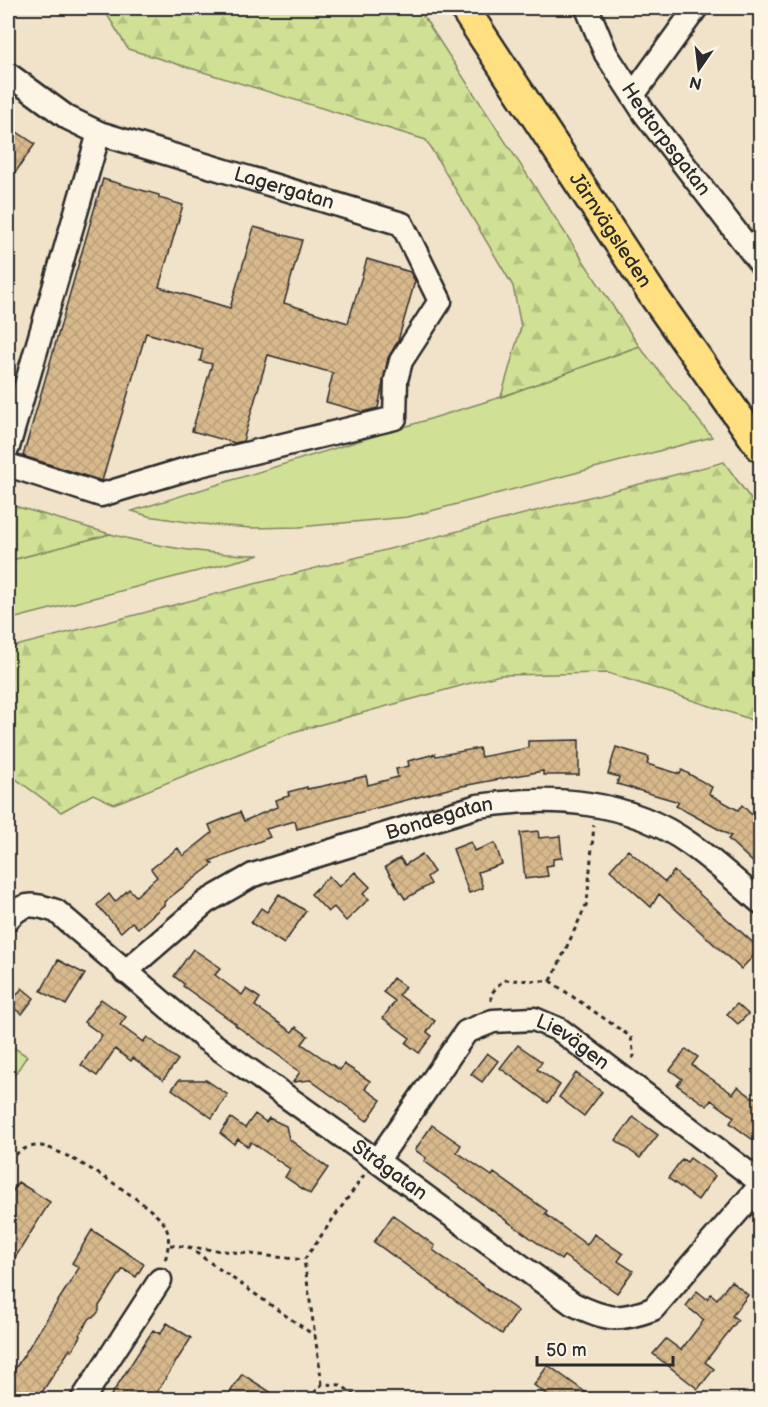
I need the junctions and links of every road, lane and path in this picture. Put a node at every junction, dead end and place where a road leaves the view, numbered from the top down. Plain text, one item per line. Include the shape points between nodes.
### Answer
1 (464, 8) edge
2 (587, 8) edge
3 (696, 8) edge
4 (8, 74) edge
5 (633, 94) junction
6 (99, 133) junction
7 (760, 263) edge
8 (8, 447) edge
9 (760, 447) edge
10 (8, 465) edge
11 (596, 805) junction
12 (760, 902) edge
13 (8, 919) edge
14 (125, 972) junction
15 (550, 981) dead end
16 (8, 1160) edge
17 (377, 1161) junction
18 (760, 1184) edge
19 (170, 1245) junction
20 (188, 1247) junction
21 (303, 1260) junction
22 (160, 1281) joint
23 (315, 1336) junction
24 (322, 1384) junction
25 (82, 1400) edge
26 (308, 1400) edge
27 (360, 1400) edge

1 - 9 main road, Järnvägsleden via 653,296
2 - 5 street, Hedtorpsgatan via 606,54
3 - 5 street
4 - 6 street, Lagergatan via 68,117
5 - 7 street, Hedtorpsgatan
6 - 8 street
6 - 10 street, Lagergatan via 402,224 440,301 401,361 395,418 200,465 101,495
11 - 12 street, Bondegatan via 629,812 662,827 689,843
11 - 14 street, Bondegatan via 516,800 478,806 254,875 206,902
11 - 15 path via 587,903
13 - 14 street, Strågatan via 16,909 36,904 56,911
14 - 17 street, Strågatan via 204,1038
16 - 19 path via 23,1148 41,1146 66,1154 120,1187 152,1213 164,1225
17 - 18 street, Strågatan via 573,1304 610,1318 629,1318 653,1309
17 - 18 street, Lievägen via 466,1032 493,1020 534,1019 560,1030
17 - 21 path
19 - 20 path
19 - 22 path
20 - 21 path
20 - 23 path
21 - 23 path
22 - 25 street
23 - 24 path
24 - 26 path
24 - 27 path via 341,1385

